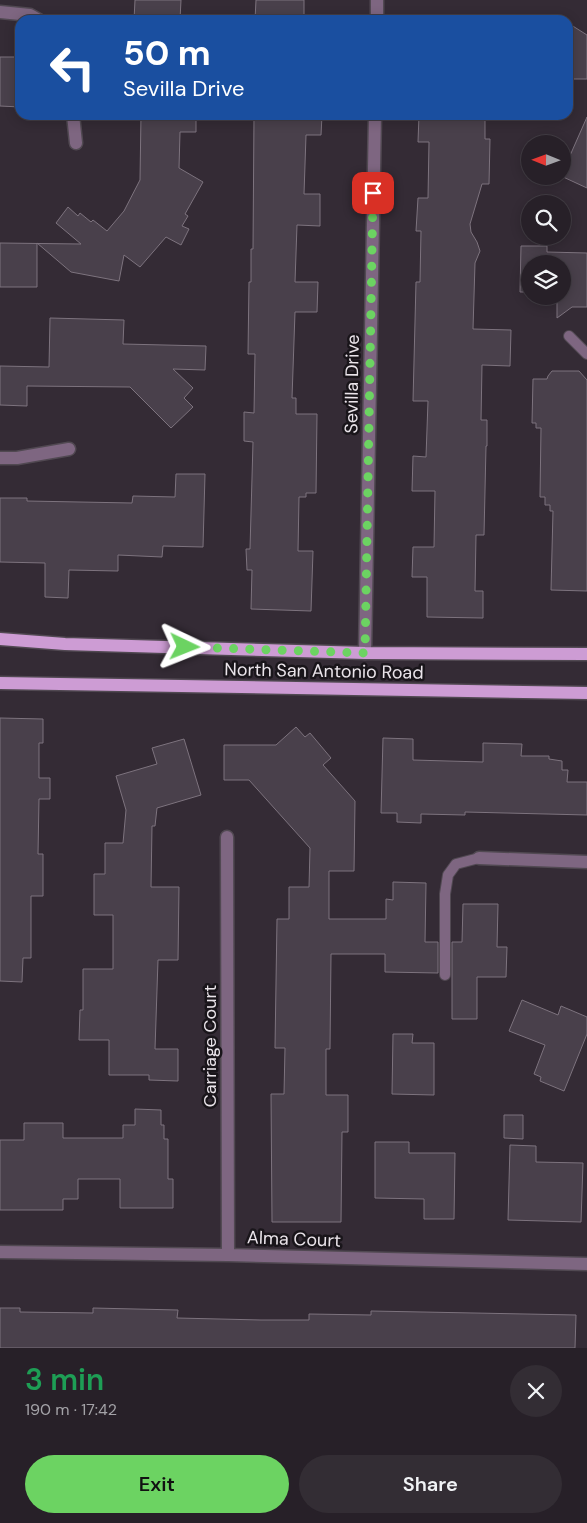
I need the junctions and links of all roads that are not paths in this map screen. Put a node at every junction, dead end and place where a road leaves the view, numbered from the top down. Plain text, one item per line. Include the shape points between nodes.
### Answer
1 (377, 0) edge
2 (0, 12) edge
3 (30, 15) edge
4 (377, 15) edge
5 (74, 120) edge
6 (375, 120) edge
7 (76, 144) dead end
8 (569, 336) dead end
9 (587, 354) edge
10 (69, 449) dead end
11 (0, 458) edge
12 (0, 639) edge
13 (365, 653) junction
14 (587, 654) edge
15 (0, 684) edge
16 (587, 693) edge
17 (226, 837) dead end
18 (479, 858) joint
19 (587, 862) edge
20 (445, 975) dead end
21 (0, 1252) edge
22 (228, 1254) junction
23 (587, 1264) edge

1 - 4 street
2 - 3 street
5 - 7 street
6 - 13 street, Sevilla Drive
8 - 9 lane
10 - 11 street
12 - 13 main road, North San Antonio Road via 65,644
13 - 14 main road, North San Antonio Road
15 - 16 main road, North San Antonio Road
17 - 22 street, Carriage Court
18 - 19 street
18 - 20 lane via 456,864 448,875
21 - 22 street, Alma Court
22 - 23 street, Alma Court

